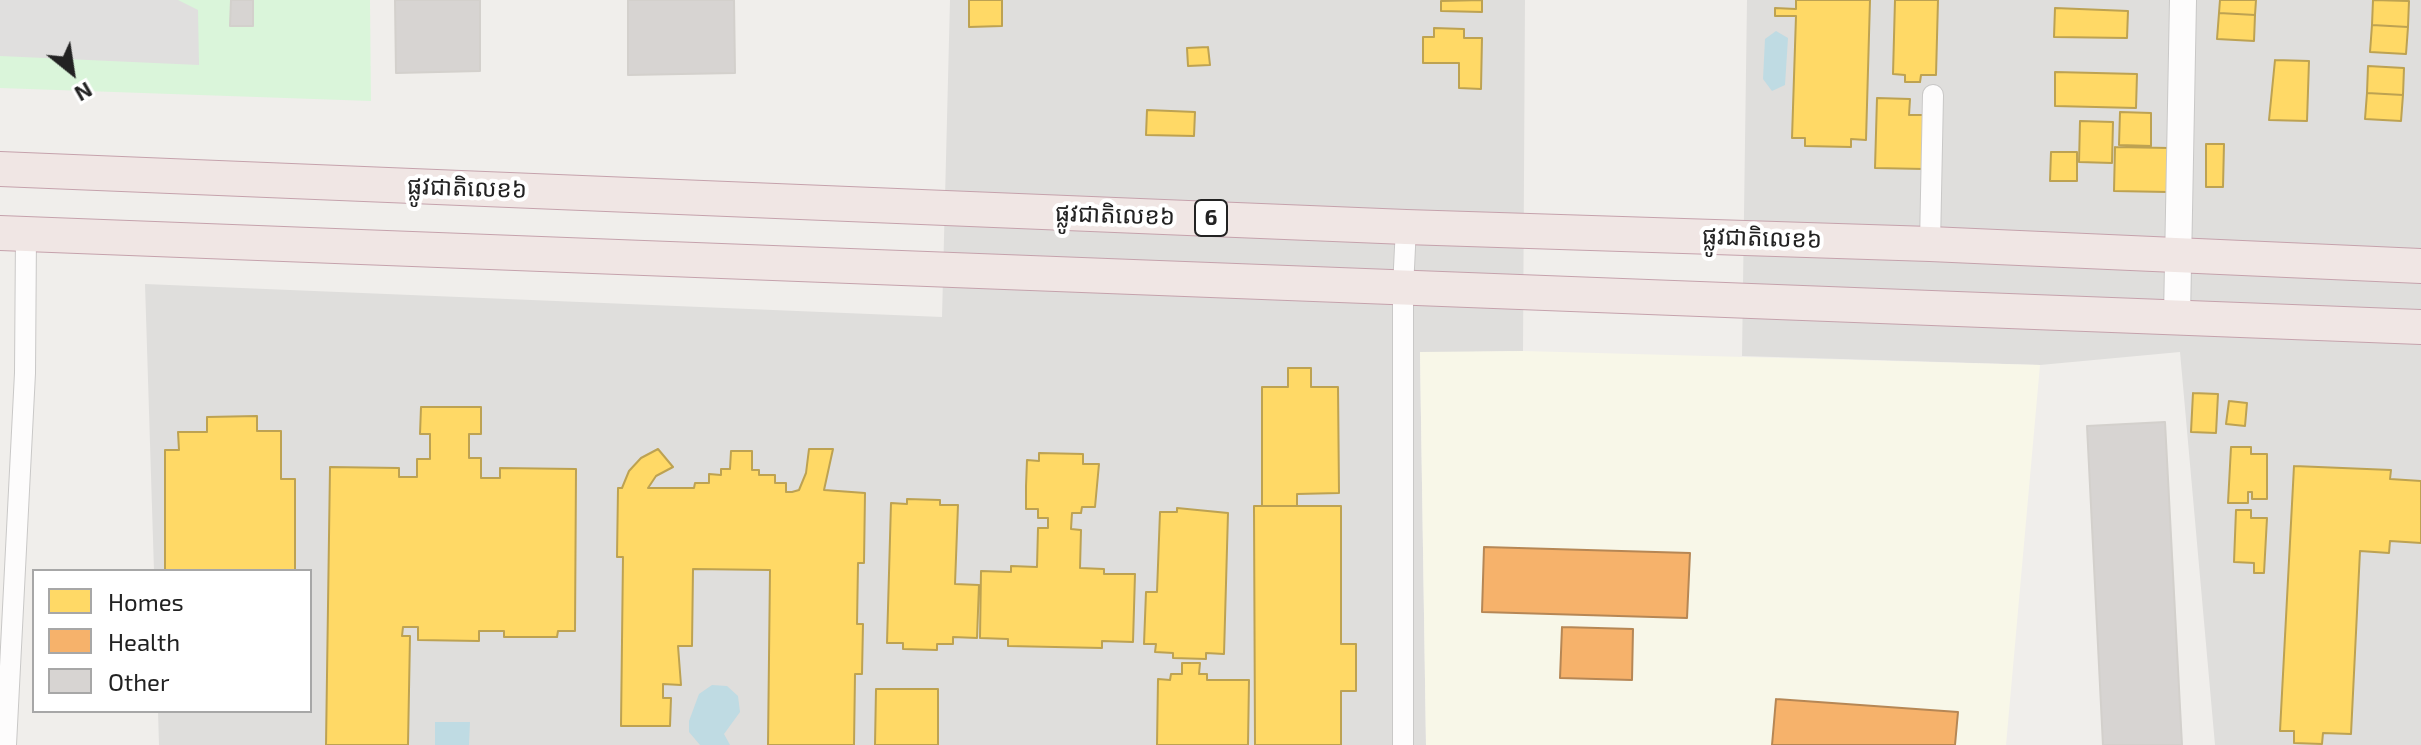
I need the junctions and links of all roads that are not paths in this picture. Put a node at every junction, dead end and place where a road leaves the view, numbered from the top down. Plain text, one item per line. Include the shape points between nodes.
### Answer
1 (2183, 0) edge
2 (1933, 95) dead end
3 (0, 169) edge
4 (1406, 227) junction
5 (13, 234) edge
6 (1930, 244) junction
7 (2180, 257) junction
8 (2421, 266) edge
9 (1403, 288) junction
10 (2177, 317) junction
11 (2421, 327) edge
12 (6, 745) edge
13 (1403, 745) edge

1 - 7 street
2 - 6 street
3 - 4 highway, ផ្លូវជាតិលេខ៦ / 6
4 - 6 highway, ផ្លូវជាតិលេខ៦ / 6
4 - 9 street
5 - 9 highway
5 - 12 street via 25,373
6 - 7 highway, ផ្លូវជាតិលេខ៦ / 6
7 - 8 highway, ផ្លូវជាតិលេខ៦ / 6
7 - 10 street
9 - 10 highway
9 - 13 street
10 - 11 highway

